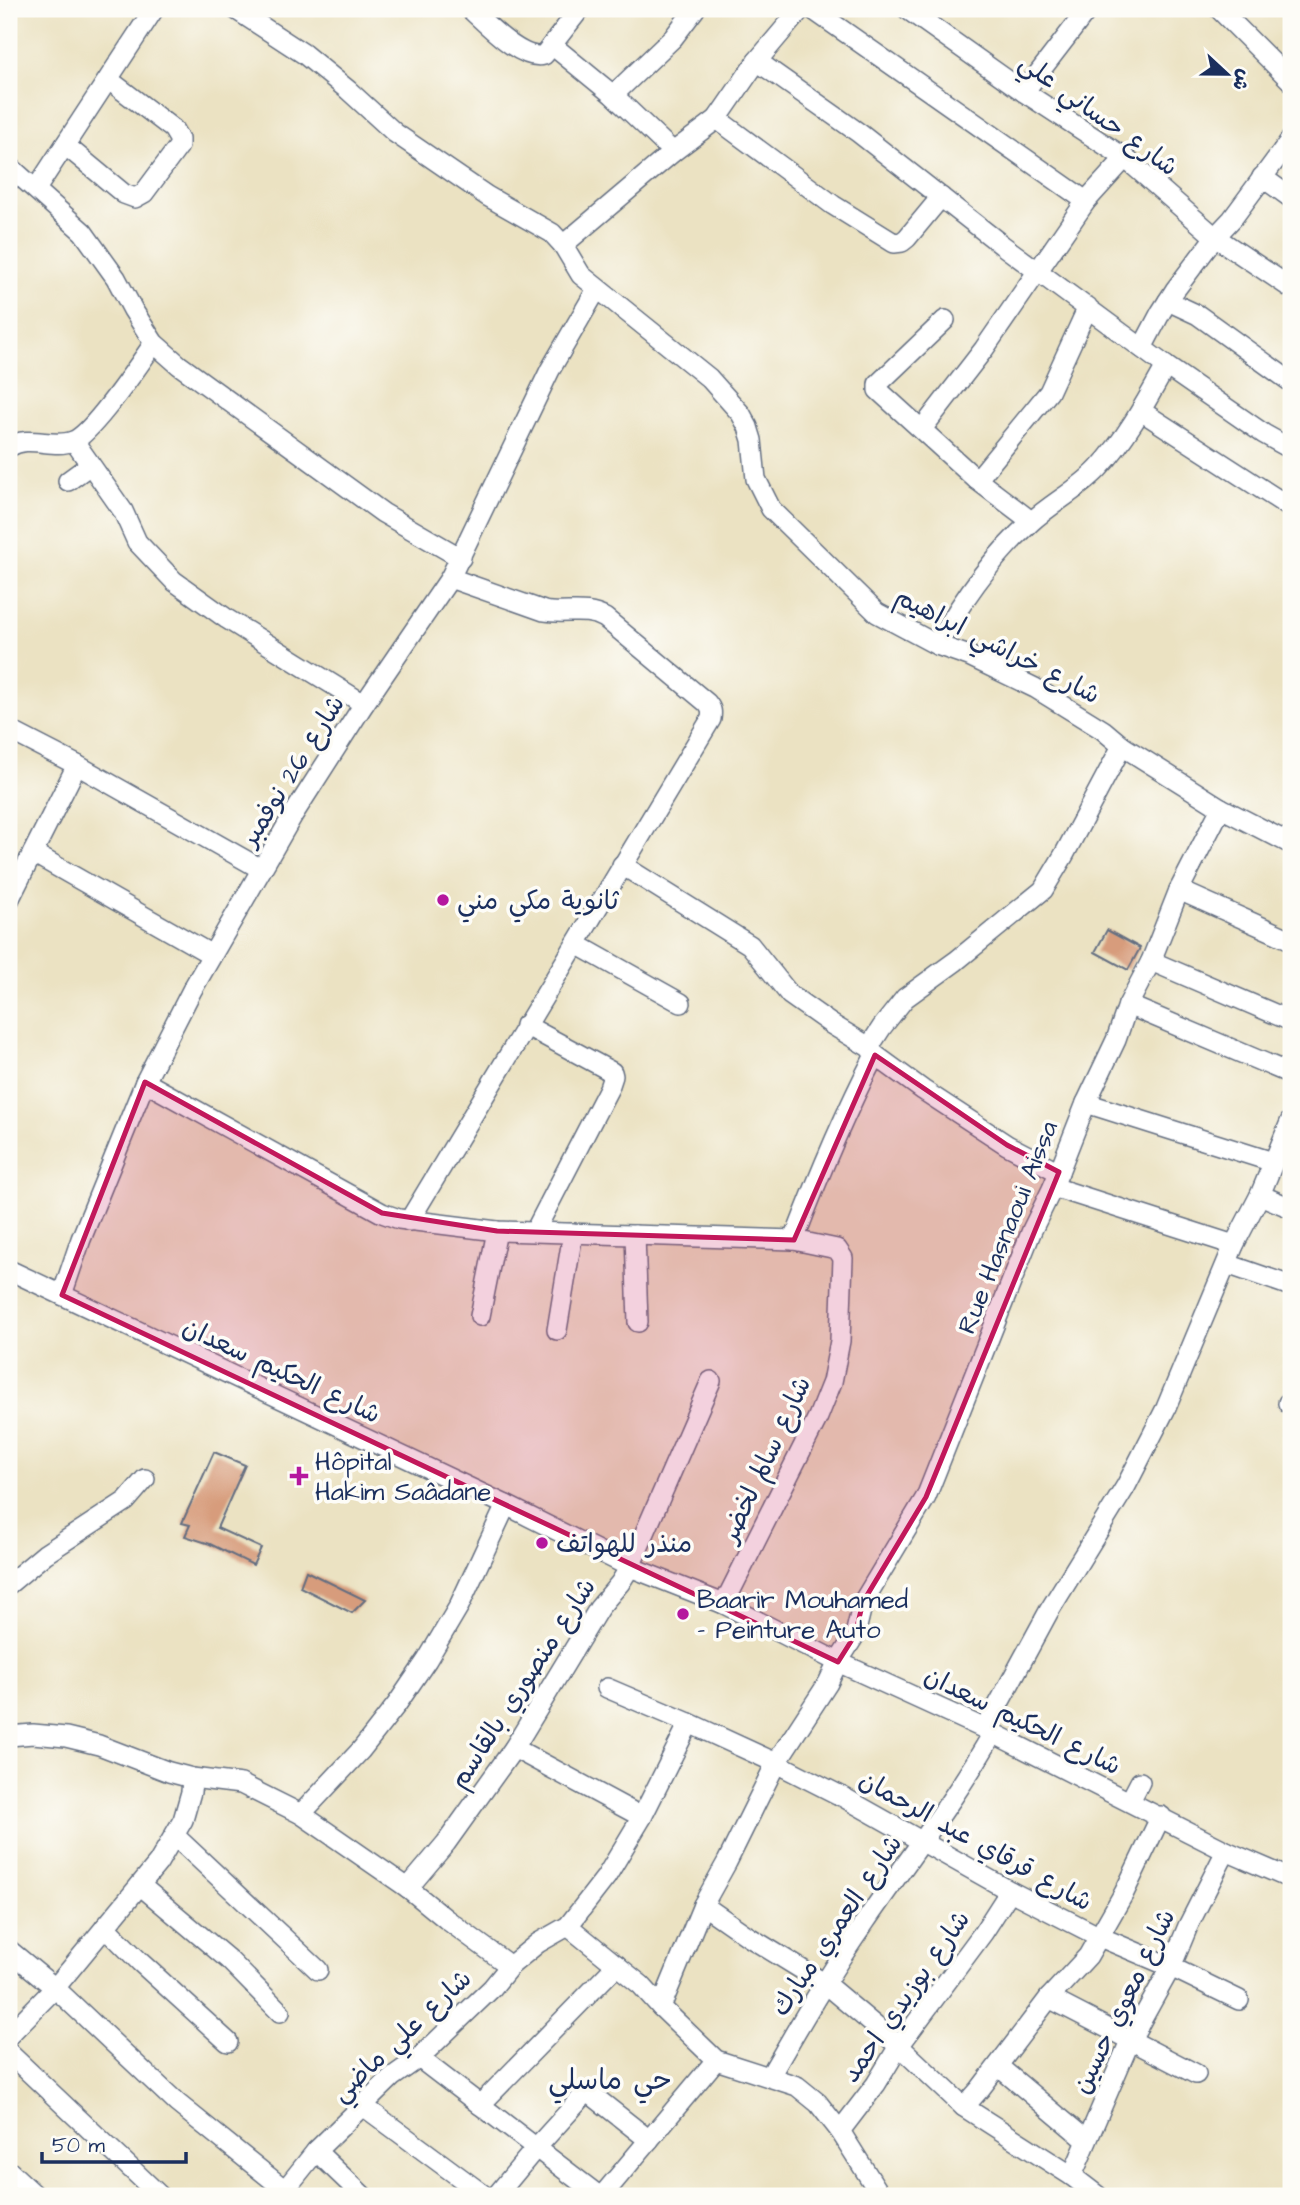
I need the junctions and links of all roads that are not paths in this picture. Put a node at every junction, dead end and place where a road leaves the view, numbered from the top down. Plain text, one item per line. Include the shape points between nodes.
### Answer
1 (154, 9) edge
2 (235, 9) edge
3 (470, 9) edge
4 (580, 9) edge
5 (695, 9) edge
6 (801, 9) edge
7 (812, 9) edge
8 (907, 9) edge
9 (1088, 9) edge
10 (1223, 10) edge
11 (552, 45) junction
12 (757, 61) junction
13 (109, 80) junction
14 (1291, 81) edge
15 (1024, 92) junction
16 (613, 95) junction
17 (718, 119) junction
18 (1291, 139) edge
19 (65, 145) junction
20 (673, 152) junction
21 (1125, 158) junction
22 (9, 166) edge
23 (1262, 177) junction
24 (36, 188) junction
25 (941, 197) junction
26 (1291, 198) edge
27 (1086, 201) junction
28 (1215, 237) junction
29 (563, 245) junction
30 (1038, 271) junction
31 (1291, 288) edge
32 (597, 289) junction
33 (1168, 301) junction
34 (1088, 307) junction
35 (945, 320) dead end
36 (154, 343) junction
37 (1142, 348) junction
38 (1166, 366) junction
39 (1291, 382) edge
40 (1142, 411) junction
41 (922, 429) junction
42 (74, 441) junction
43 (1290, 444) edge
44 (9, 447) edge
45 (90, 465) junction
46 (977, 480) junction
47 (68, 481) dead end
48 (1291, 508) edge
49 (1031, 521) junction
50 (461, 558) junction
51 (450, 578) junction
52 (937, 645) junction
53 (364, 704) junction
54 (9, 730) edge
55 (1122, 746) junction
56 (77, 765) junction
57 (1221, 808) junction
58 (1291, 844) edge
59 (33, 853) junction
60 (622, 865) junction
61 (261, 869) junction
62 (1179, 890) junction
63 (9, 900) edge
64 (1291, 940) edge
65 (576, 944) junction
66 (212, 955) junction
67 (1141, 974) junction
68 (681, 1003) dead end
69 (1128, 1005) junction
70 (1291, 1021) edge
71 (525, 1025) junction
72 (872, 1051) junction
73 (1291, 1074) edge
74 (145, 1082) junction
75 (1086, 1103) junction
76 (1291, 1121) edge
77 (1273, 1162) junction
78 (1056, 1180) junction
79 (1260, 1195) junction
80 (1291, 1208) edge
81 (409, 1221) junction
82 (498, 1231) junction
83 (535, 1231) junction
84 (573, 1233) junction
85 (635, 1235) junction
86 (794, 1240) junction
87 (1231, 1255) junction
88 (9, 1270) edge
89 (1291, 1286) edge
90 (62, 1295) junction
91 (480, 1316) dead end
92 (638, 1322) dead end
93 (557, 1330) dead end
94 (711, 1381) dead end
95 (145, 1479) dead end
96 (506, 1505) junction
97 (630, 1567) junction
98 (9, 1584) edge
99 (724, 1604) junction
100 (838, 1662) junction
101 (607, 1688) dead end
102 (689, 1723) junction
103 (989, 1731) junction
104 (9, 1736) edge
105 (514, 1748) junction
106 (776, 1763) junction
107 (192, 1778) junction
108 (1140, 1782) dead end
109 (1130, 1801) junction
110 (301, 1814) junction
111 (1161, 1816) junction
112 (642, 1817) junction
113 (175, 1836) junction
114 (924, 1842) junction
115 (1226, 1851) junction
116 (1291, 1879) edge
117 (140, 1885) junction
118 (408, 1888) junction
119 (1010, 1891) junction
120 (703, 1905) junction
121 (568, 1926) junction
122 (105, 1927) junction
123 (1100, 1937) junction
124 (9, 1950) edge
125 (617, 1965) junction
126 (510, 1966) junction
127 (1171, 1967) junction
128 (318, 1970) dead end
129 (824, 1983) junction
130 (55, 1988) junction
131 (1049, 1998) junction
132 (1239, 2000) dead end
133 (661, 2007) junction
134 (280, 2012) dead end
135 (9, 2035) edge
136 (1130, 2041) junction
137 (228, 2042) dead end
138 (900, 2046) junction
139 (9, 2053) edge
140 (419, 2058) junction
141 (716, 2060) junction
142 (998, 2066) junction
143 (1196, 2074) dead end
144 (770, 2076) junction
145 (362, 2105) junction
146 (480, 2105) junction
147 (964, 2107) junction
148 (840, 2131) junction
149 (649, 2140) junction
150 (1086, 2140) junction
151 (535, 2148) junction
152 (316, 2151) junction
153 (9, 2171) edge
154 (1072, 2176) junction
155 (283, 2193) edge
156 (36, 2196) edge
157 (160, 2196) edge
158 (363, 2196) edge
159 (485, 2196) edge
160 (496, 2196) edge
161 (600, 2196) edge
162 (881, 2196) edge
163 (1098, 2196) edge

1 - 13 street
2 - 29 street, شارع خراشي ابراهيم via 304,54 395,133 487,196 544,226
3 - 11 street via 525,53 538,57
4 - 11 street
5 - 16 street via 673,38
6 - 12 street
7 - 27 street
8 - 15 street, شارع حساني علي
9 - 15 street
10 - 14 street
11 - 16 street
12 - 17 street
12 - 25 street
13 - 19 street
13 - 19 street via 173,129 179,146 135,198
15 - 21 street, شارع حساني علي
16 - 20 street
17 - 20 street
17 - 25 street via 833,205 894,243 907,238
18 - 23 street
19 - 24 street
20 - 29 street
21 - 27 street
21 - 28 street, شارع حساني علي
22 - 24 street
23 - 26 street
23 - 28 street
24 - 36 street via 83,232
25 - 30 street
27 - 30 street
28 - 31 street, شارع حساني علي
28 - 33 street
29 - 32 street, شارع خراشي ابراهيم via 581,275
30 - 34 street
30 - 41 street
32 - 50 street, شارع 26 نوفمبر via 550,370
32 - 52 street, شارع خراشي ابراهيم via 709,378 741,414 752,440 756,479 786,526 877,613
33 - 37 street
33 - 39 street via 1198,316
34 - 37 street
34 - 46 street via 1049,392
35 - 41 street via 877,386
36 - 42 street
36 - 50 street via 383,513
37 - 38 street
38 - 40 street
38 - 43 street via 1264,434
40 - 48 street
40 - 49 street via 1097,470
41 - 46 street
42 - 44 street via 26,440
42 - 45 street
45 - 47 street
45 - 53 street via 123,511 137,542 174,581
46 - 49 street
49 - 52 street via 968,594
50 - 51 street, شارع 26 نوفمبر
51 - 53 street, شارع 26 نوفمبر
51 - 60 street via 544,611 596,613 711,708 711,719
52 - 55 street, شارع خراشي ابراهيم via 1035,688
53 - 61 street, شارع 26 نوفمبر
54 - 56 street
55 - 57 street, شارع خراشي ابراهيم
55 - 72 street via 1043,890 905,998 882,1027
56 - 59 street
56 - 61 street
57 - 58 street, شارع خراشي ابراهيم
57 - 62 street, Rue Hasnaoui Aissa
59 - 63 street
59 - 66 street
60 - 65 street
60 - 72 street via 750,945 790,995
61 - 66 street, شارع 26 نوفمبر
62 - 64 street
62 - 67 street, Rue Hasnaoui Aissa
65 - 68 street
65 - 71 street
66 - 74 street, شارع 26 نوفمبر
67 - 69 street, Rue Hasnaoui Aissa
67 - 70 street
69 - 73 street
69 - 75 street, Rue Hasnaoui Aissa
71 - 81 street
71 - 83 street via 613,1076
72 - 78 street
72 - 86 street
74 - 81 street via 382,1213
74 - 90 street, شارع 26 نوفمبر
75 - 77 street
75 - 78 street, Rue Hasnaoui Aissa
76 - 77 street, شارع العمري مبارك
77 - 79 street, شارع العمري مبارك
78 - 87 street
78 - 100 street, Rue Hasnaoui Aissa via 926,1497 863,1602 855,1635
79 - 80 street
79 - 87 street, شارع العمري مبارك
81 - 82 street
82 - 83 street
82 - 91 street
83 - 84 street
84 - 85 street
84 - 93 street
85 - 86 street
85 - 92 street
86 - 99 street, شارع سالم لخضر via 837,1249 843,1258 832,1382
87 - 89 street
87 - 103 street, شارع العمري مبارك via 1167,1408 1049,1611
88 - 90 street, شارع الحكيم سعدان
90 - 96 street, شارع الحكيم سعدان
94 - 97 street, شارع منصوري بالقاسم
95 - 98 street via 126,1501 45,1554
96 - 97 street, شارع الحكيم سعدان
96 - 110 street via 459,1606 427,1660 361,1750
97 - 99 street, شارع الحكيم سعدان
97 - 105 street, شارع منصوري بالقاسم via 598,1608
99 - 100 street, شارع الحكيم سعدان
100 - 103 street, شارع الحكيم سعدان
100 - 106 street, Rue Hasnaoui Aissa
101 - 102 street, شارع قرقاي عبد الرحمان
102 - 106 street, شارع قرقاي عبد الرحمان
102 - 112 street
103 - 109 street, شارع الحكيم سعدان
103 - 114 street, شارع العمري مبارك via 958,1791
104 - 107 street via 66,1737
105 - 112 street
105 - 118 street, شارع منصوري بالقاسم
106 - 114 street, شارع قرقاي عبد الرحمان
106 - 120 street, Rue Hasnaoui Aissa
107 - 110 street via 240,1784
107 - 113 street
108 - 109 street
109 - 111 street, شارع الحكيم سعدان
110 - 118 street
111 - 115 street, شارع الحكيم سعدان
111 - 123 street
112 - 121 street via 607,1877
113 - 117 street
113 - 128 street
114 - 119 street, شارع قرقاي عبد الرحمان
114 - 129 street, شارع العمري مبارك
115 - 116 street, شارع الحكيم سعدان
115 - 127 street, شارع معوي حسين
117 - 122 street
117 - 134 street via 229,1960
118 - 126 street
119 - 123 street, شارع قرقاي عبد الرحمان
119 - 138 street, شارع بوزيدي احمد
120 - 129 street
120 - 133 street, Rue Hasnaoui Aissa
121 - 125 street
121 - 126 street, شارع علي ماضي
122 - 130 street
122 - 137 street
123 - 127 street, شارع قرقاي عبد الرحمان
123 - 131 street
124 - 130 street
125 - 133 street
125 - 146 street
126 - 140 street, شارع علي ماضي
127 - 132 street, شارع قرقاي عبد الرحمان
127 - 136 street, شارع معوي حسين
129 - 138 street
129 - 144 street, شارع العمري مبارك
130 - 135 street
130 - 155 street via 177,2103
131 - 136 street
131 - 142 street
133 - 141 street
136 - 143 street
136 - 150 street, شارع معوي حسين
138 - 147 street
138 - 148 street, شارع بوزيدي احمد
139 - 157 street
140 - 145 street, شارع علي ماضي
140 - 146 street
141 - 144 street
141 - 149 street
142 - 147 street
142 - 150 street
144 - 148 street via 797,2086
145 - 152 street, شارع علي ماضي
145 - 159 street
146 - 151 street
147 - 154 street
148 - 162 street
149 - 151 street via 592,2095 584,2095
149 - 161 street
150 - 154 street, شارع معوي حسين
151 - 160 street
151 - 161 street
152 - 155 street, شارع علي ماضي
152 - 158 street
153 - 156 street
154 - 163 street

